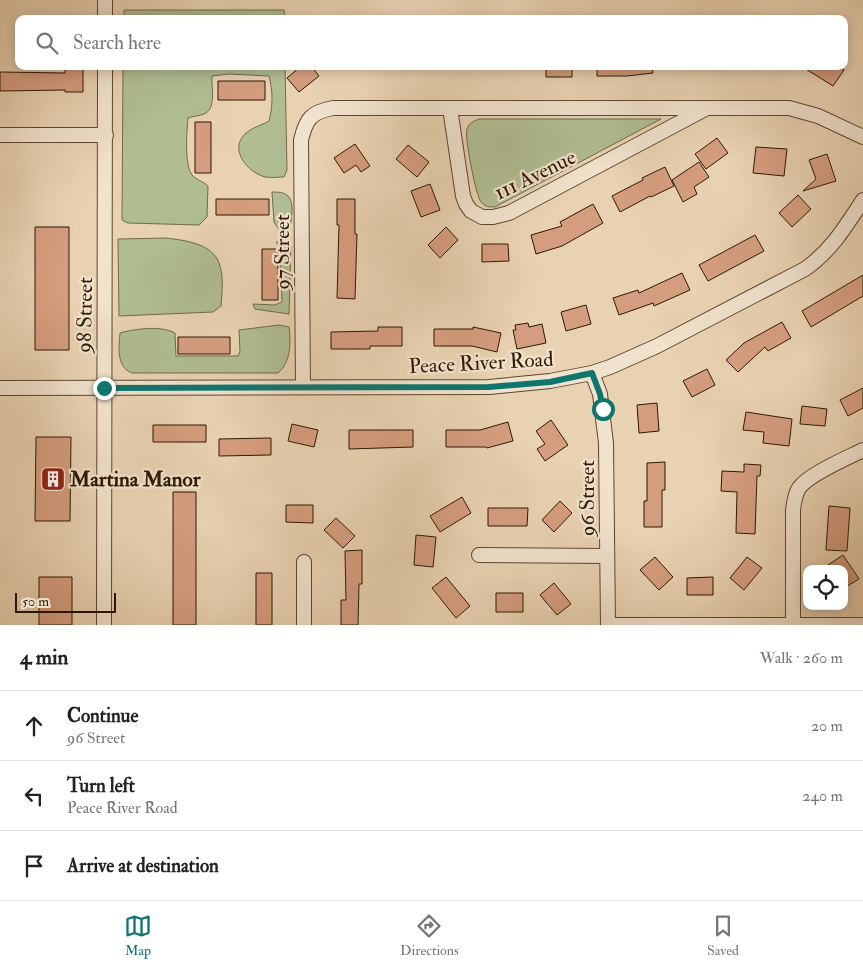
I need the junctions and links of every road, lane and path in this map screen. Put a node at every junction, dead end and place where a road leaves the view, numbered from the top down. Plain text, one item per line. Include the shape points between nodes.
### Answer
1 (105, 0) edge
2 (105, 15) edge
3 (106, 70) edge
4 (710, 107) junction
5 (450, 108) junction
6 (309, 118) joint
7 (0, 135) edge
8 (106, 135) junction
9 (863, 138) edge
10 (863, 200) edge
11 (592, 373) junction
12 (303, 387) junction
13 (0, 388) edge
14 (104, 388) junction
15 (863, 450) edge
16 (479, 555) dead end
17 (607, 556) junction
18 (304, 562) dead end
19 (104, 625) edge
20 (304, 625) edge
21 (608, 625) edge
22 (793, 625) edge
23 (863, 625) edge

1 - 2 street
3 - 8 street, 98 Street
4 - 5 street, 111 Avenue
4 - 5 street, 111 Avenue via 493,218 482,218 472,211 463,196
4 - 9 street, 111 Avenue via 789,108 818,116
5 - 6 street, 111 Avenue via 333,108 320,110
6 - 12 street, 97 Street via 301,140
7 - 8 street
8 - 14 street, 98 Street
10 - 11 street, Peace River Road via 830,247 805,269 657,346
11 - 12 street, Peace River Road via 520,385
11 - 17 street, 96 Street via 605,423
12 - 14 street, Peace River Road
13 - 14 street, Peace River Road
14 - 19 street, 98 Street
15 - 22 street via 812,476 798,488 793,510
16 - 17 street
17 - 21 street, 96 Street
18 - 20 street
21 - 22 street
22 - 23 street

